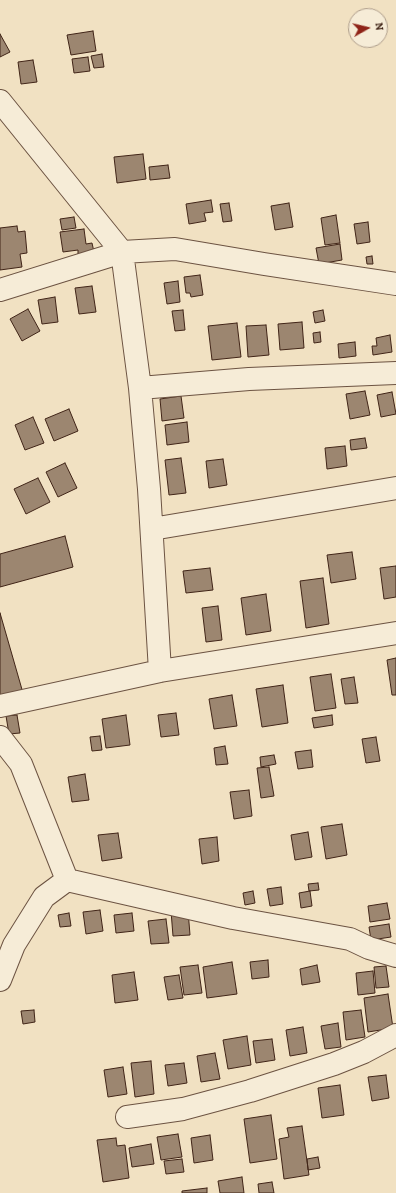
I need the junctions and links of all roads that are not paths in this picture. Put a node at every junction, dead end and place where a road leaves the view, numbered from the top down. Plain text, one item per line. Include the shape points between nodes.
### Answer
1 (0, 101) edge
2 (122, 252) junction
3 (396, 284) edge
4 (0, 290) edge
5 (396, 373) edge
6 (140, 388) junction
7 (396, 488) edge
8 (152, 528) junction
9 (396, 633) edge
10 (160, 671) junction
11 (0, 706) edge
12 (0, 737) edge
13 (68, 880) junction
14 (396, 956) edge
15 (0, 980) edge
16 (396, 1035) edge
17 (127, 1118) dead end

1 - 2 street
2 - 3 street via 175,249
2 - 4 street
2 - 6 street
5 - 6 street via 249,379
6 - 8 street
7 - 8 street
8 - 10 street
9 - 10 street
10 - 11 street
12 - 13 street via 21,764
13 - 14 street via 233,918 350,940
13 - 15 street via 44,897 14,945
16 - 17 street via 340,1062 250,1091 184,1109

